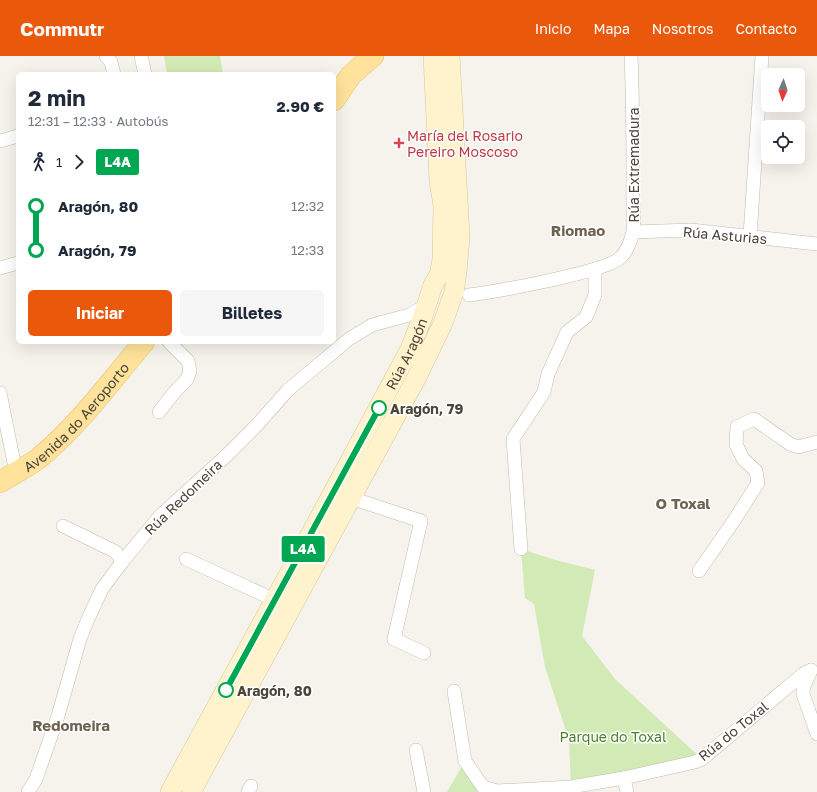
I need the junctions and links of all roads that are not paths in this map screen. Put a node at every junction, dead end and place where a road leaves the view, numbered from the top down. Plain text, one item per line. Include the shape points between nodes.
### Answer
1 (106, 56) edge
2 (141, 56) edge
3 (373, 56) edge
4 (433, 56) edge
5 (450, 56) edge
6 (631, 56) edge
7 (762, 56) edge
8 (353, 62) edge
9 (114, 72) edge
10 (145, 72) edge
11 (336, 96) edge
12 (16, 137) edge
13 (0, 141) edge
14 (633, 232) junction
15 (750, 236) junction
16 (817, 244) edge
17 (16, 264) edge
18 (0, 268) edge
19 (595, 270) junction
20 (439, 275) junction
21 (461, 293) junction
22 (427, 304) junction
23 (142, 344) edge
24 (171, 344) edge
25 (0, 393) edge
26 (2, 409) edge
27 (159, 412) dead end
28 (817, 442) edge
29 (8, 477) edge
30 (351, 498) junction
31 (63, 526) dead end
32 (521, 549) dead end
33 (186, 559) dead end
34 (122, 562) junction
35 (699, 571) dead end
36 (275, 600) junction
37 (424, 653) dead end
38 (814, 667) edge
39 (454, 691) dead end
40 (817, 734) edge
41 (416, 750) dead end
42 (624, 778) junction
43 (28, 792) edge
44 (170, 792) edge
45 (190, 792) edge
46 (424, 792) edge
47 (497, 792) edge
48 (627, 792) edge

1 - 9 street
2 - 10 street
3 - 8 main road
4 - 20 main road, Rúa Aragón via 439,181 443,206 442,260
5 - 21 main road, Rúa Aragón
6 - 14 street, Rúa Extremadura
7 - 15 street
8 - 11 main road
12 - 13 street
14 - 15 street, Rúa Asturias via 691,230
14 - 19 street, Rúa Extremadura via 621,258
15 - 16 street, Rúa Asturias
17 - 18 street
19 - 21 street, Rúa Extremadura via 489,293
19 - 32 street via 595,295 586,317 566,332 548,374 544,392 513,439
20 - 21 main road via 445,288
20 - 22 main road, Rúa Aragón
21 - 30 main road, Rúa Aragón
22 - 34 street, Rúa Redomeira via 409,315 366,328 294,385 226,456 160,516
22 - 36 main road, Rúa Aragón via 410,349
23 - 29 main road, Avenida do Aeroporto via 73,426 38,459
24 - 27 street via 188,361 190,371
25 - 26 street
26 - 29 street
28 - 35 street via 798,447 754,419 737,427 736,444 743,459 756,471 758,483
30 - 37 street via 421,521 394,639
30 - 45 main road, Rúa Aragón
31 - 34 street via 116,552
33 - 36 street
34 - 43 street, Rúa Redomeira via 102,589 88,619 58,716 36,779
36 - 44 main road, Rúa Aragón
38 - 40 street via 802,688
38 - 42 street, Rúa do Toxal via 702,759
39 - 47 street, Rúa do Toxal via 465,761 483,787
41 - 46 street
42 - 47 street, Rúa do Toxal via 571,786
42 - 48 street

